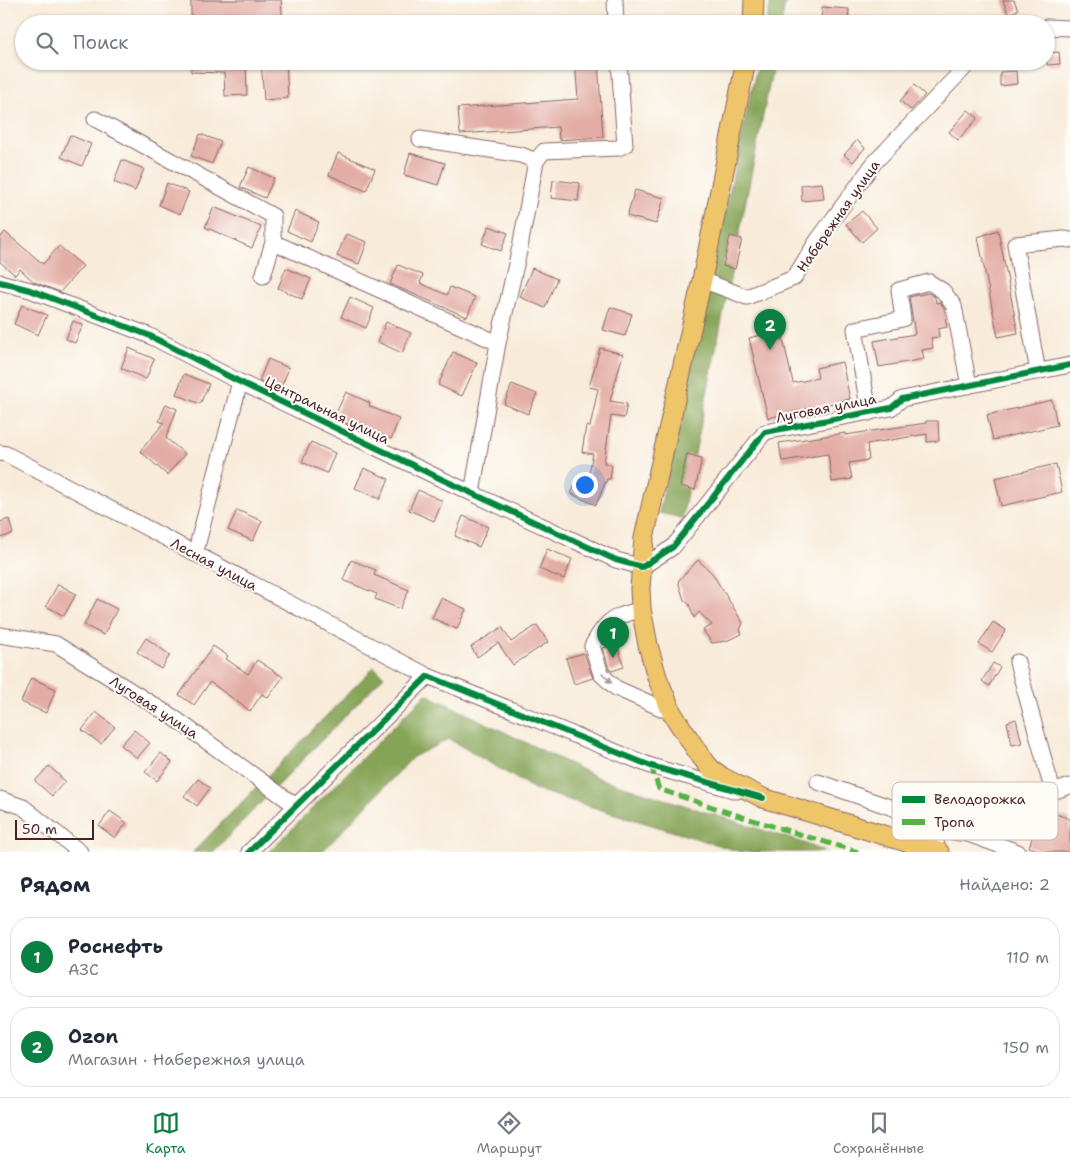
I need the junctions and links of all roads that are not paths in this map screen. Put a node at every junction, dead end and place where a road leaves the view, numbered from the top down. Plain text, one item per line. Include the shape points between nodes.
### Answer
1 (614, 0) edge
2 (754, 0) edge
3 (615, 15) edge
4 (753, 15) edge
5 (1055, 27) edge
6 (1070, 28) edge
7 (620, 70) edge
8 (744, 70) edge
9 (963, 70) edge
10 (95, 119) dead end
11 (420, 139) dead end
12 (536, 161) junction
13 (1070, 240) edge
14 (273, 242) junction
15 (262, 276) dead end
16 (702, 280) junction
17 (0, 282) edge
18 (498, 343) junction
19 (1070, 365) edge
20 (1038, 372) junction
21 (240, 382) junction
22 (969, 386) junction
23 (869, 413) junction
24 (0, 453) edge
25 (472, 494) junction
26 (195, 554) junction
27 (642, 567) junction
28 (641, 609) junction
29 (0, 635) edge
30 (1017, 662) dead end
31 (428, 676) junction
32 (672, 713) junction
33 (818, 782) dead end
34 (1050, 782) edge
35 (1070, 786) edge
36 (1058, 790) edge
37 (762, 798) junction
38 (0, 799) edge
39 (296, 806) junction
40 (892, 808) edge
41 (892, 838) edge
42 (900, 840) edge
43 (985, 840) edge
44 (936, 851) edge
45 (80, 852) edge
46 (249, 852) edge
47 (1018, 852) edge

1 - 3 street
2 - 4 main road
5 - 6 street
7 - 12 street via 624,145 618,148 544,151
8 - 16 main road
9 - 16 street, Набережная улица via 874,163 794,278 747,297
10 - 14 street via 273,216
11 - 12 street via 521,155
12 - 18 street
13 - 20 street via 1015,244
14 - 15 street
14 - 18 street
16 - 27 main road via 644,538
17 - 21 street, Центральная улица via 30,290 148,335
18 - 25 street
19 - 20 street, Луговая улица
20 - 22 street, Луговая улица
21 - 25 street, Центральная улица
21 - 26 street
22 - 23 street, Луговая улица via 902,399 890,408
22 - 23 street via 954,306 942,291 929,282 899,290 903,319 856,329
23 - 27 street, Луговая улица via 765,432 673,547
24 - 26 street, Лесная улица
25 - 27 street, Центральная улица via 616,560
26 - 31 street, Лесная улица
27 - 28 main road
28 - 32 main road via 657,677
28 -> 32 street via 612,618 601,629 592,646 601,674 616,688
29 - 39 street, Луговая улица via 56,644 173,717
30 - 34 street
31 - 37 street, Лесная улица via 651,766
31 - 39 street
32 - 37 main road via 710,768
33 - 40 street
35 - 36 street
37 - 41 main road
38 - 45 street via 23,807
39 - 46 street
42 - 44 main road
43 - 47 street

